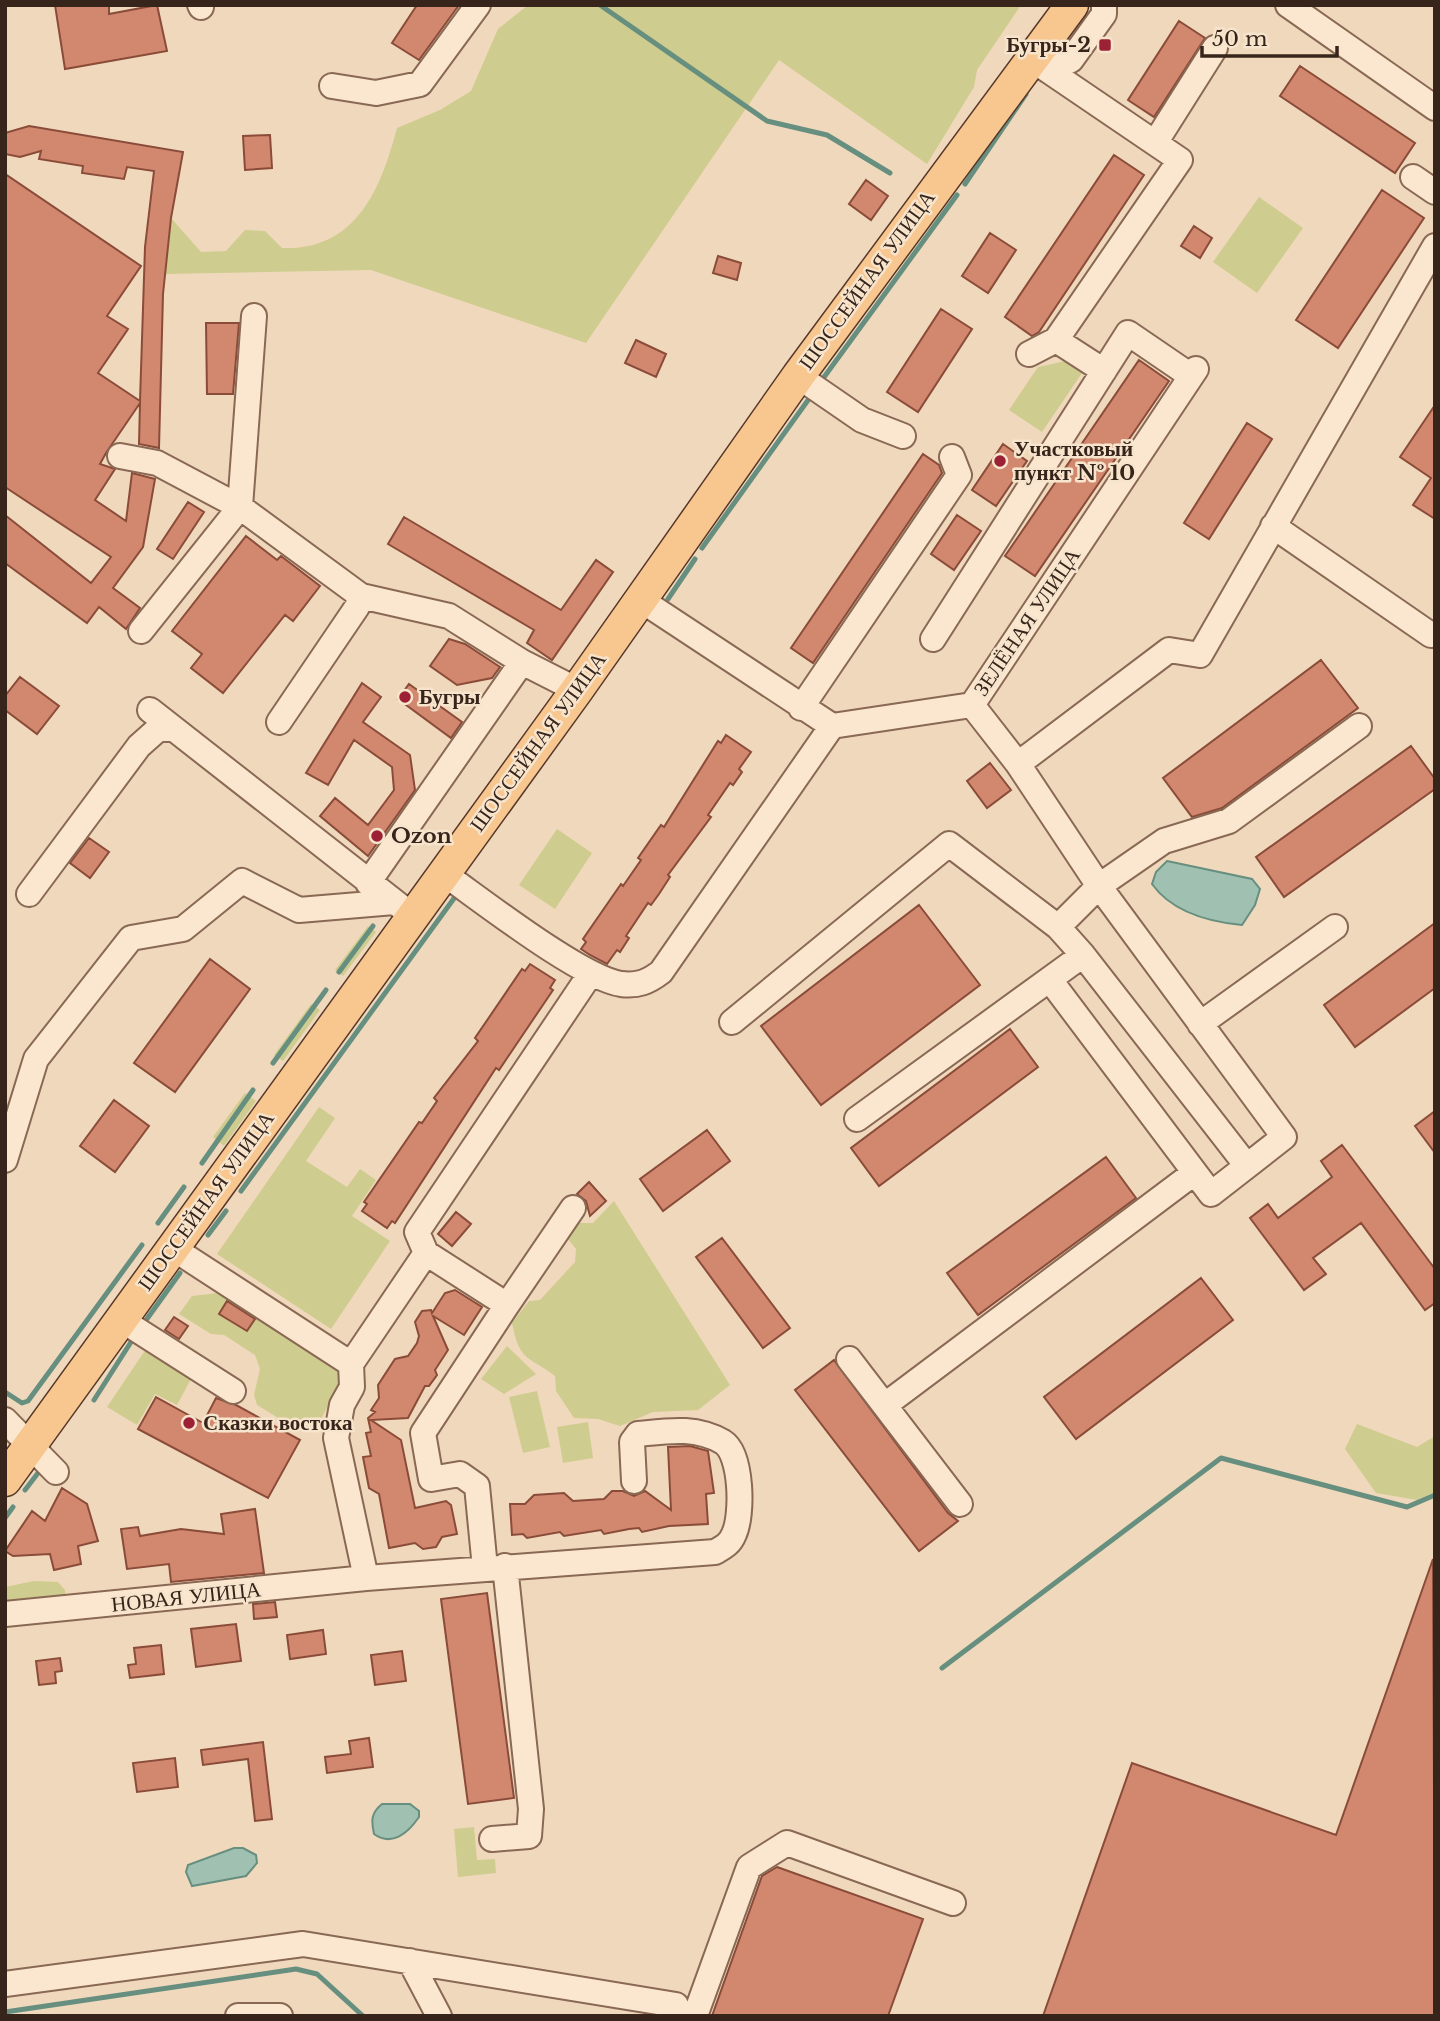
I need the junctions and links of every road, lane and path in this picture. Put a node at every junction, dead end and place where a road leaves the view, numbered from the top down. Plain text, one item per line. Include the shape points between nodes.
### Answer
1 (478, 5) edge
2 (1072, 5) edge
3 (1104, 5) edge
4 (1288, 5) edge
5 (1215, 47) dead end
6 (1040, 65) junction
7 (332, 86) dead end
8 (1435, 108) edge
9 (1155, 143) junction
10 (1413, 177) dead end
11 (1435, 192) edge
12 (1435, 246) edge
13 (254, 316) dead end
14 (1056, 340) junction
15 (1029, 354) dead end
16 (1104, 371) junction
17 (798, 376) junction
18 (903, 436) dead end
19 (120, 456) dead end
20 (952, 457) dead end
21 (240, 507) junction
22 (1273, 526) junction
23 (361, 596) junction
24 (640, 600) junction
25 (141, 631) dead end
26 (1432, 635) dead end
27 (933, 639) dead end
28 (522, 662) junction
29 (577, 690) junction
30 (972, 705) junction
31 (801, 708) junction
32 (150, 710) dead end
33 (279, 722) dead end
34 (832, 726) junction
35 (1359, 726) dead end
36 (170, 727) junction
37 (1018, 764) junction
38 (443, 873) junction
39 (368, 883) junction
40 (1099, 887) junction
41 (29, 894) dead end
42 (403, 909) junction
43 (1058, 927) junction
44 (1335, 927) dead end
45 (1083, 955) junction
46 (592, 974) junction
47 (1050, 980) junction
48 (732, 1022) dead end
49 (1200, 1024) junction
50 (857, 1119) dead end
51 (5, 1160) edge
52 (1247, 1166) junction
53 (1195, 1172) junction
54 (573, 1208) dead end
55 (171, 1247) junction
56 (426, 1253) junction
57 (507, 1305) junction
58 (120, 1319) junction
59 (849, 1359) dead end
60 (351, 1364) junction
61 (233, 1391) dead end
62 (886, 1405) junction
63 (5, 1420) edge
64 (30, 1443) junction
65 (56, 1472) dead end
66 (5, 1480) edge
67 (634, 1481) dead end
68 (960, 1504) dead end
69 (495, 1567) junction
70 (366, 1578) junction
71 (5, 1614) edge
72 (492, 1839) dead end
73 (953, 1903) dead end
74 (410, 1961) junction
75 (5, 1984) edge
76 (686, 2010) edge
77 (238, 2016) edge
78 (280, 2016) edge
79 (439, 2016) edge

1 - 7 street via 420,84 376,93
2 - 6 main road, ШОССЕЙНАЯ УЛИЦА
3 - 6 street via 1104,14 1072,60
4 - 8 street
5 - 9 street
6 - 9 street
6 - 17 main road, ШОССЕЙНАЯ УЛИЦА
9 - 14 street via 1180,160
10 - 11 street
12 - 22 street
13 - 21 street
14 - 15 street
14 - 16 street
16 - 27 street
16 - 30 street, ЗЕЛЁНАЯ УЛИЦА via 1128,333 1194,373
17 - 18 street via 862,420
17 - 24 main road, ШОССЕЙНАЯ УЛИЦА
19 - 21 street via 157,463
20 - 31 street via 959,475
21 - 23 street
21 - 25 street
22 - 26 street
22 - 37 street via 1200,655 1169,650
23 - 28 street via 449,616
23 - 33 street
24 - 29 main road, ШОССЕЙНАЯ УЛИЦА
24 - 31 street
28 - 29 street
28 - 39 street
29 - 38 main road, ШОССЕЙНАЯ УЛИЦА
30 - 34 street, ЗЕЛЁНАЯ УЛИЦА
30 - 37 street
31 - 34 street
32 - 36 street
34 - 46 street via 661,972 648,983 634,984
35 - 40 street via 1229,821 1164,841
36 - 39 street
36 - 41 street via 157,730 139,746
37 - 40 street
38 - 42 main road, ШОССЕЙНАЯ УЛИЦА
38 - 46 street
39 - 42 street
40 - 43 street
40 - 49 street
42 - 51 street via 299,910 242,881 183,929 131,938 36,1059
42 - 55 main road, ШОССЕЙНАЯ УЛИЦА
43 - 45 street
43 - 48 street via 949,844
44 - 49 street
45 - 47 street
45 - 52 street
46 - 56 street via 417,1232
47 - 50 street
47 - 53 street
49 - 52 street via 1284,1138
52 - 53 street via 1211,1194
53 - 62 street
54 - 57 street
55 - 58 main road, ШОССЕЙНАЯ УЛИЦА
55 - 60 street
56 - 57 street
56 - 60 street
57 - 69 street via 423,1433 431,1479 460,1474 477,1486
58 - 61 street
58 - 64 main road, ШОССЕЙНАЯ УЛИЦА
59 - 62 street
60 - 70 street via 352,1387 342,1405 336,1438
62 - 68 street
63 - 64 street
64 - 65 street
64 - 66 main road, ШОССЕЙНАЯ УЛИЦА
67 - 69 street, НОВАЯ УЛИЦА via 632,1442 638,1434 692,1429 724,1443 736,1456 736,1532 729,1544 715,1552
69 - 70 street, НОВАЯ УЛИЦА
69 - 72 street via 531,1809 529,1836
70 - 71 street, НОВАЯ УЛИЦА
73 - 76 street via 787,1843 749,1867
74 - 75 street via 303,1944
74 - 76 street
74 - 79 street
77 - 78 street

